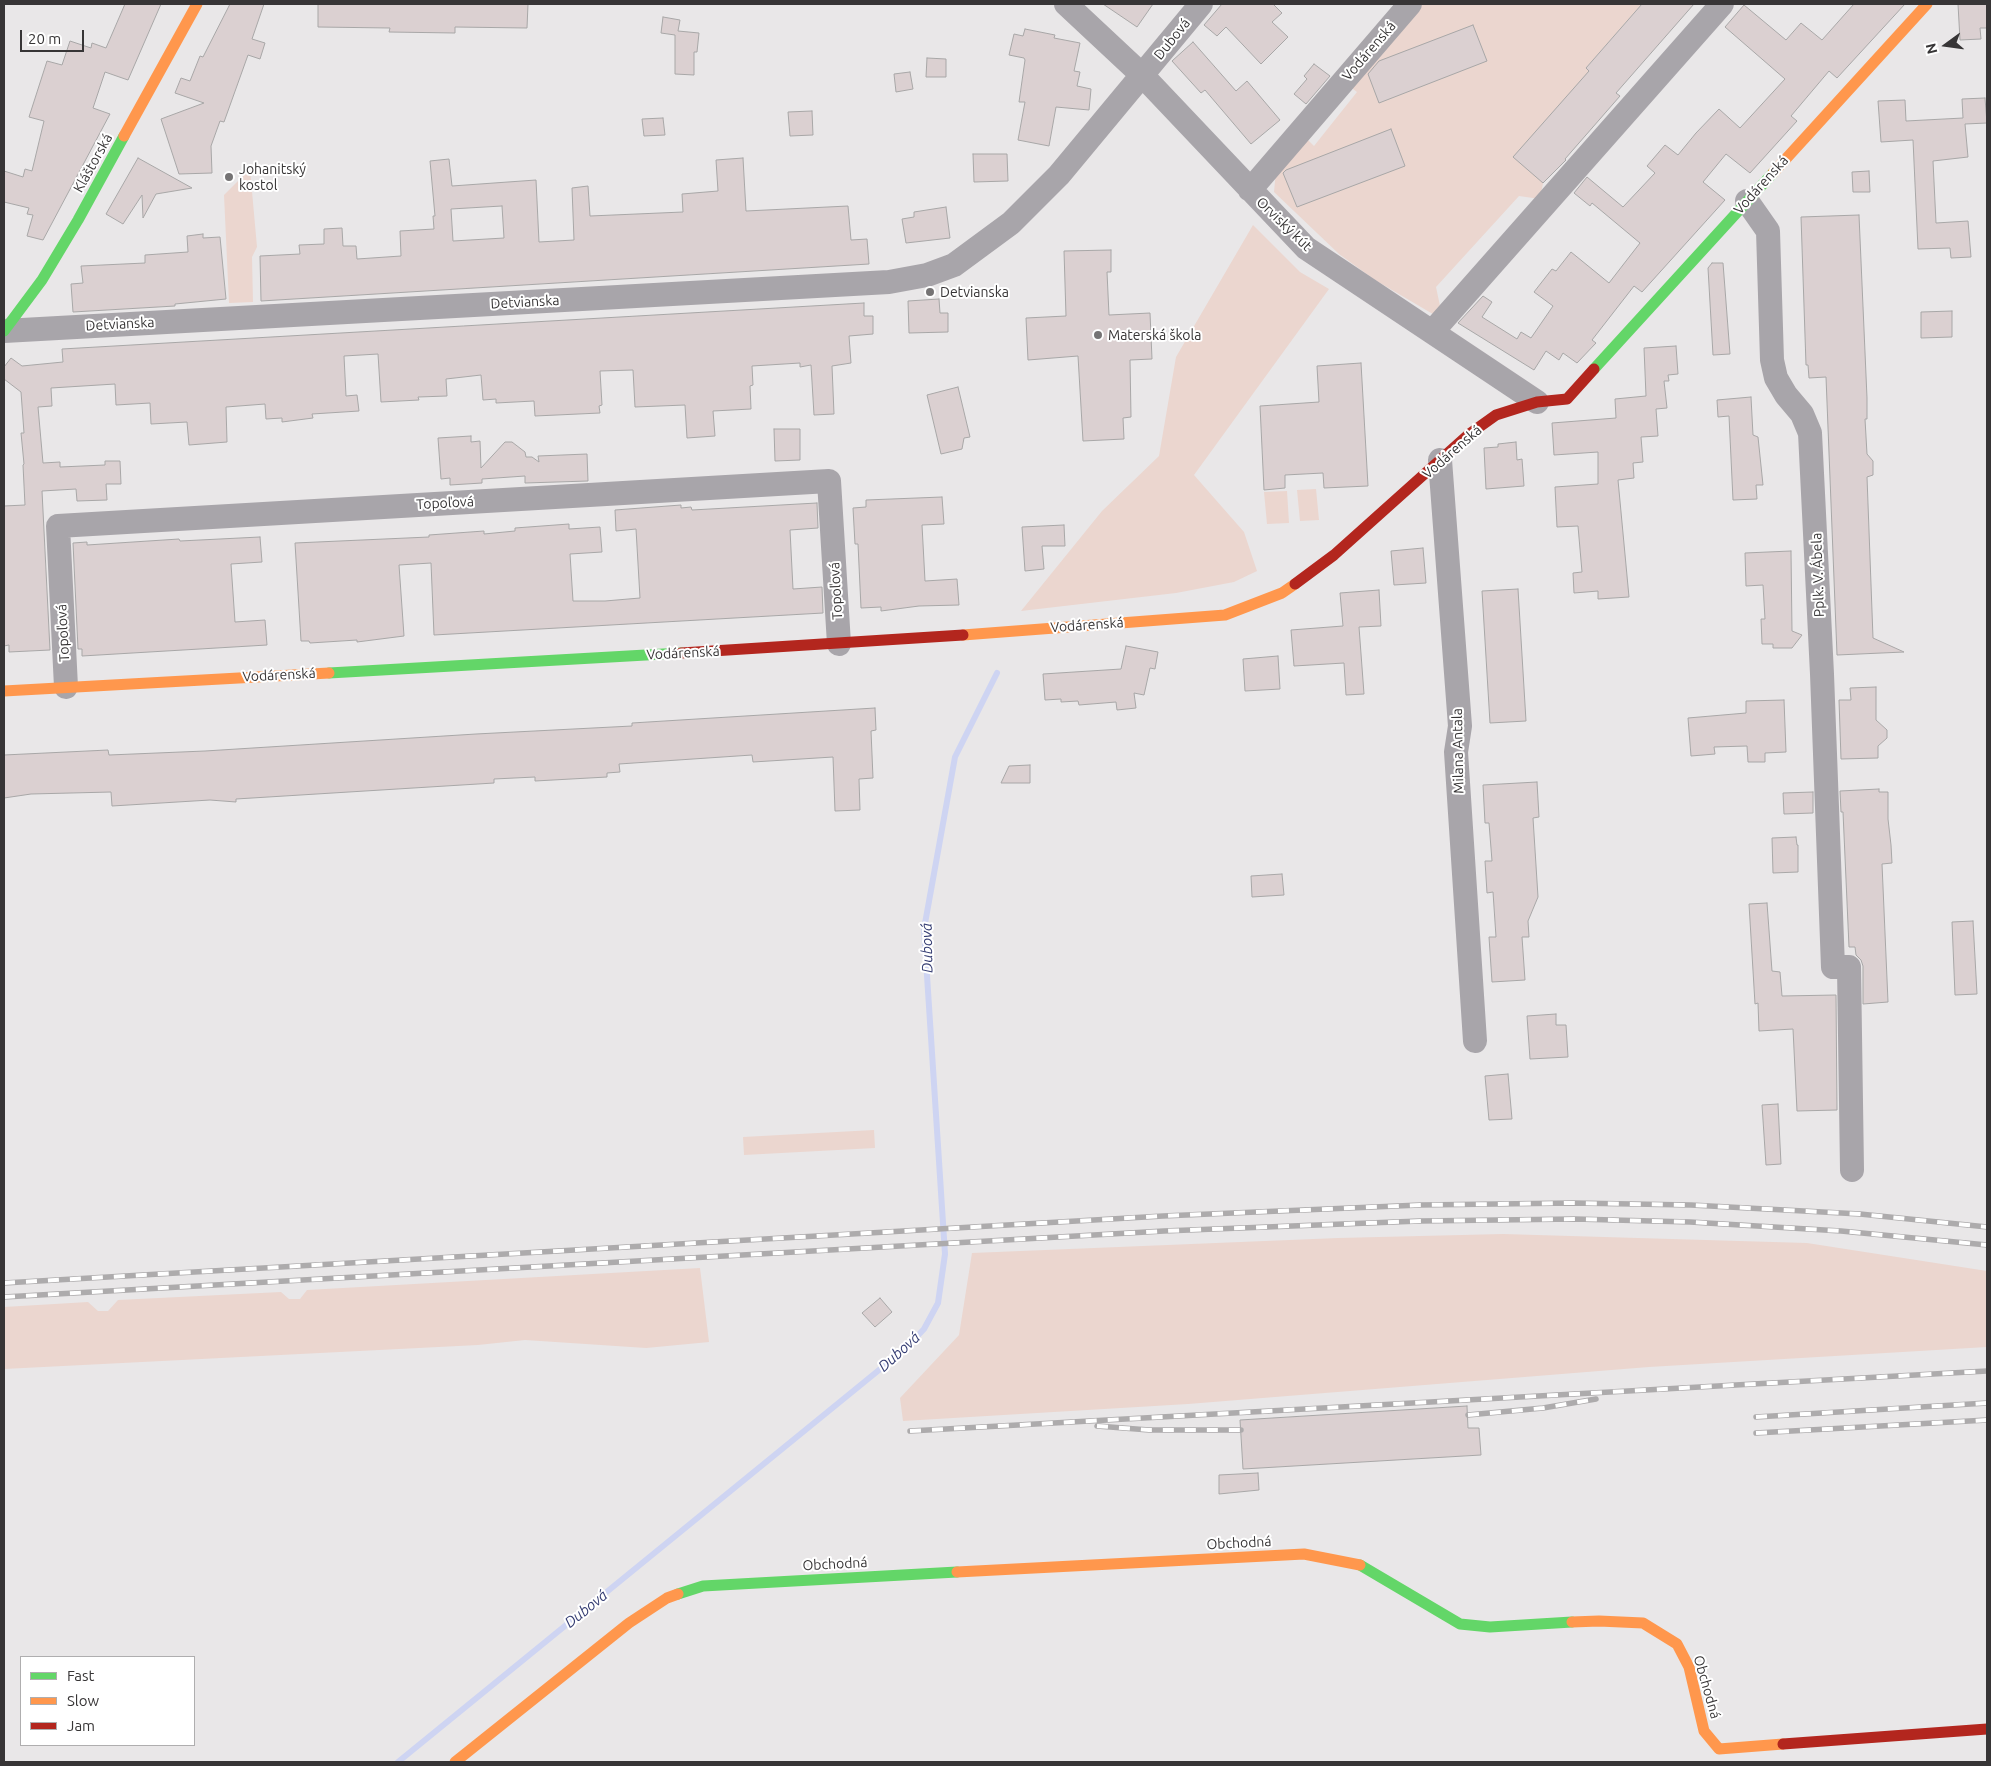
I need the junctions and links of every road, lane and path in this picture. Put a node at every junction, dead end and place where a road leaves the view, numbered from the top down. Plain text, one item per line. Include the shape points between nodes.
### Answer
1 (197, 4) edge
2 (1066, 4) edge
3 (1201, 4) edge
4 (1410, 4) edge
5 (1722, 4) edge
6 (1927, 4) edge
7 (1142, 75) junction
8 (1250, 190) junction
9 (1746, 201) junction
10 (4, 331) edge
11 (1433, 331) junction
12 (1537, 402) junction
13 (1440, 460) junction
14 (839, 644) junction
15 (66, 687) junction
16 (4, 692) edge
17 (1475, 1041) dead end
18 (1852, 1170) dead end
19 (1987, 1729) edge
20 (455, 1762) edge

1 - 10 street, Kláštorská via 78,220 42,280
2 - 7 street, Orviský kút
3 - 7 street, Dubová
4 - 8 street, Vodárenská
5 - 11 street
6 - 9 street, Vodárenská
7 - 8 street, Orviský kút
7 - 10 street, Detvianska via 1059,175 1011,223 954,265 927,275 890,282
8 - 11 street, Orviský kút via 1306,248
9 - 12 street, Vodárenská via 1567,399
9 - 18 street, Pplk. V. Ábela via 1768,231 1772,360 1776,378 1802,414 1810,433 1833,967 1849,966
11 - 12 street, Orviský kút
12 - 13 street, Vodárenská via 1496,415
13 - 14 street, Vodárenská via 1334,555 1282,593 1225,615
13 - 17 street, Milana Antala via 1460,726 1456,752
14 - 15 street, Vodárenská
14 - 15 street, Topoľová via 829,481 58,526
15 - 16 street, Vodárenská
19 - 20 street, Obchodná via 1720,1749 1704,1731 1689,1667 1677,1644 1643,1623 1599,1621 1490,1627 1460,1624 1356,1563 1304,1554 703,1586 667,1598 628,1623

